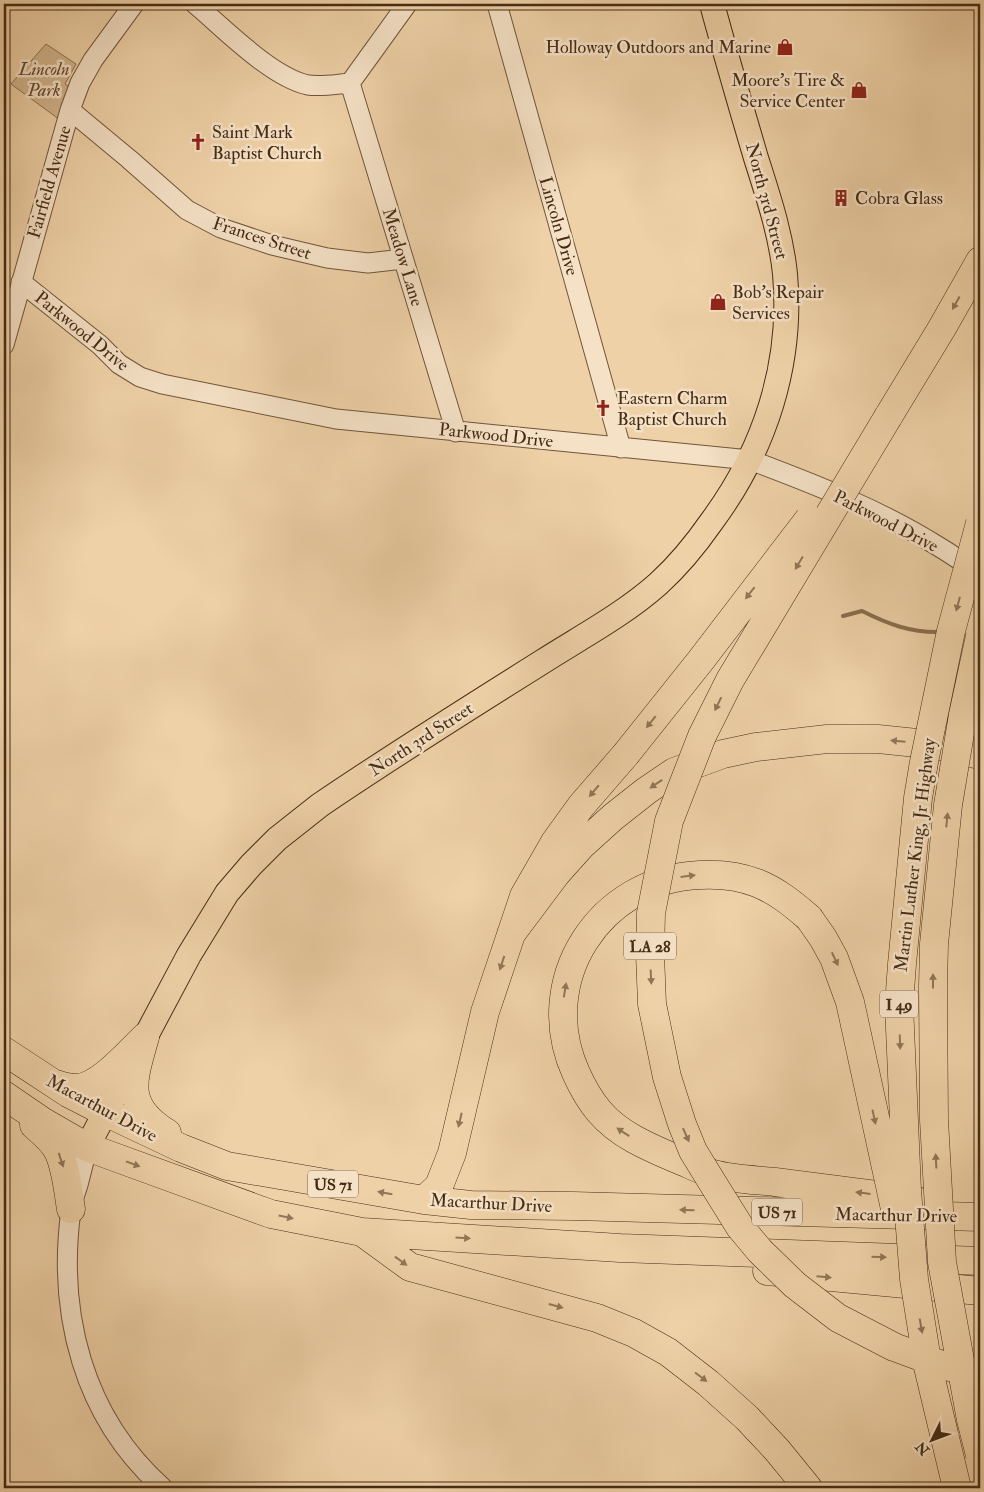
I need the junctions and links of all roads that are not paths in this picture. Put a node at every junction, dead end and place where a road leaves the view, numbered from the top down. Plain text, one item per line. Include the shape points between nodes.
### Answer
1 (134, 4) edge
2 (195, 4) edge
3 (407, 4) edge
4 (497, 4) edge
5 (712, 4) edge
6 (350, 83) junction
7 (70, 110) junction
8 (403, 259) junction
9 (980, 260) edge
10 (21, 282) junction
11 (4, 345) edge
12 (888, 417) junction
13 (456, 432) junction
14 (621, 448) junction
15 (750, 460) junction
16 (980, 523) edge
17 (980, 576) edge
18 (980, 636) edge
19 (980, 755) edge
20 (511, 934) junction
21 (145, 1037) junction
22 (4, 1051) edge
23 (49, 1081) junction
24 (4, 1095) edge
25 (4, 1101) edge
26 (105, 1112) junction
27 (87, 1147) junction
28 (227, 1166) junction
29 (424, 1200) junction
30 (71, 1208) junction
31 (980, 1210) edge
32 (980, 1217) edge
33 (362, 1232) junction
34 (620, 1248) junction
35 (980, 1261) edge
36 (942, 1262) junction
37 (914, 1279) junction
38 (980, 1291) edge
39 (980, 1374) edge
40 (980, 1454) edge
41 (163, 1488) edge
42 (808, 1488) edge
43 (957, 1488) edge

1 - 7 street, Fairfield Avenue via 93,60
2 - 6 street via 284,77 309,85
3 - 6 street
4 - 14 street, Lincoln Drive
5 - 15 main road, North 3rd Street via 775,220 785,273 783,355 772,402
6 - 8 street, Meadow Lane
7 - 8 street, Frances Street via 187,210 220,228 327,258 368,263
7 - 10 street, Fairfield Avenue
8 - 13 street, Meadow Lane
9 -> 12 highway
10 - 11 street, Fairfield Avenue
10 - 13 street, Parkwood Drive via 119,364 140,376 197,392 336,419
12 -> 20 highway, bridge via 701,660 581,806 555,842 524,896
12 -> 39 highway, LA 28, bridge via 734,672 702,736 668,821 650,913 652,1004 667,1077 693,1150 740,1227 760,1251 795,1285 838,1318 894,1347 945,1366
13 - 14 street, Parkwood Drive
14 - 15 street, Parkwood Drive
15 - 17 street, Parkwood Drive via 892,519
15 - 21 main road, North 3rd Street via 703,533 677,565 645,594 336,794 277,839 228,893 188,955
16 -> 37 highway, Martin Luther King, Jr Highway / I 49, bridge via 949,640 924,762 902,964 900,1043
36 -> 18 highway, Martin Luther King, Jr Highway / I 49, bridge via 934,1120 934,944 953,778
19 -> 20 highway via 936,745 878,739 827,739 722,754 674,772 612,816 581,846
20 -> 29 highway via 485,1012 452,1153 439,1186
21 - 23 highway via 88,1086 77,1088
21 - 26 main road, North 3rd Street
21 - 28 highway via 135,1087 136,1102 142,1114 154,1125
22 - 23 highway, Macarthur Drive / US 71
23 - 26 highway, Macarthur Drive / US 71
24 - 27 highway, Macarthur Drive / US 71
25 -> 30 highway via 31,1122 58,1150
26 - 27 main road, North 3rd Street
26 - 28 highway, Macarthur Drive / US 71
27 - 30 street, North 3rd Street
27 -> 33 highway, Macarthur Drive / US 71 via 271,1214
29 -> 28 highway, Macarthur Drive / US 71
32 -> 29 highway, Macarthur Drive / US 71 via 471,1205
30 - 41 street, North 3rd Street via 67,1280 70,1317 79,1356 117,1436 138,1464
31 -> 37 highway, bridge via 714,1174 635,1140 603,1117 590,1102 573,1066 566,1047 562,1007 571,966 581,946 606,914 644,888 665,880 713,874 757,883 809,918 834,958 850,1002 891,1192
33 -> 34 highway, Macarthur Drive / US 71
33 -> 42 highway via 410,1267 597,1318 668,1352 708,1382 747,1418
34 -> 35 highway, Macarthur Drive / US 71
34 -> 38 highway via 671,1263
36 - 39 highway, bridge
36 - 40 highway, Martin Luther King, Jr Highway / I 49, bridge
37 -> 43 highway, Martin Luther King, Jr Highway / I 49, bridge via 928,1367

